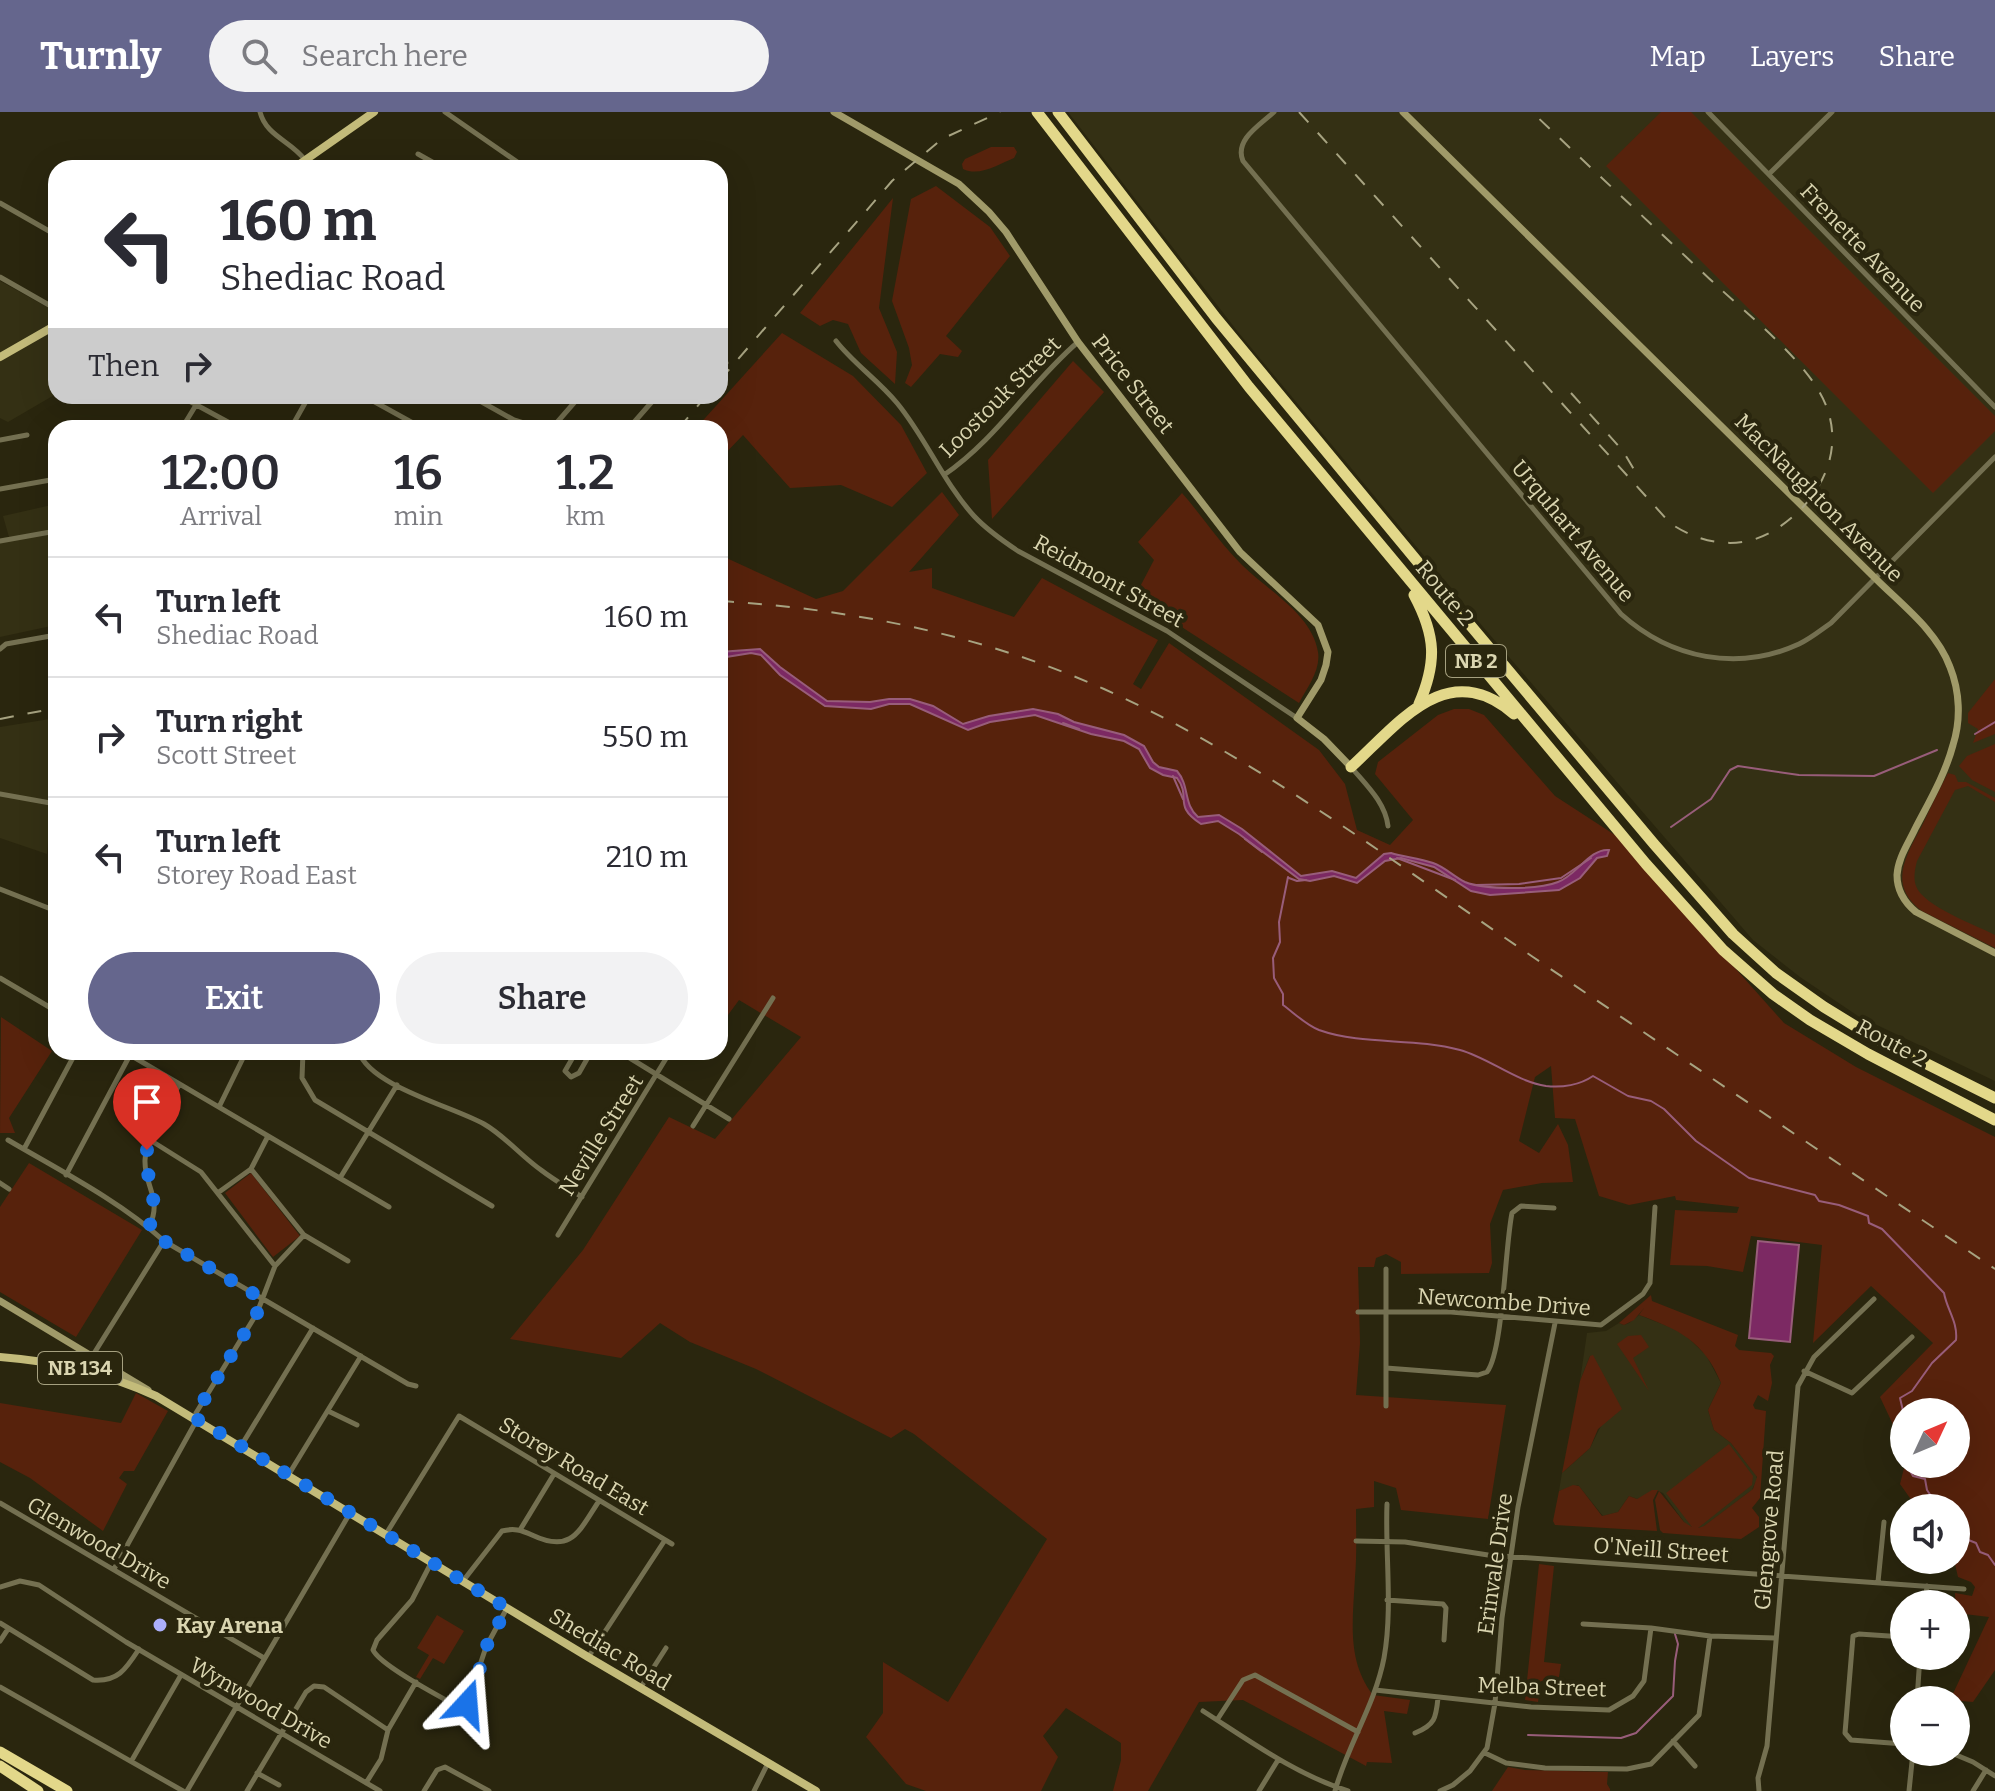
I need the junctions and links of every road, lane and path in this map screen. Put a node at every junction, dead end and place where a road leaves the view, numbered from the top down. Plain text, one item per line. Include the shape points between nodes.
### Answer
1 (260, 112) edge
2 (374, 112) edge
3 (445, 112) edge
4 (834, 112) edge
5 (1037, 112) edge
6 (1058, 112) edge
7 (1274, 112) edge
8 (1403, 112) edge
9 (1708, 112) edge
10 (1832, 112) edge
11 (418, 154) dead end
12 (305, 160) joint
13 (429, 160) edge
14 (514, 160) edge
15 (1770, 173) junction
16 (0, 203) edge
17 (48, 230) edge
18 (0, 277) edge
19 (48, 304) edge
20 (48, 329) edge
21 (836, 341) dead end
22 (1078, 342) junction
23 (1, 354) edge
24 (378, 404) edge
25 (485, 404) edge
26 (573, 404) edge
27 (650, 404) edge
28 (196, 405) joint
29 (1995, 407) edge
30 (187, 420) edge
31 (224, 420) edge
32 (408, 420) edge
33 (514, 420) edge
34 (560, 420) edge
35 (636, 420) edge
36 (27, 435) dead end
37 (0, 440) edge
38 (1995, 457) edge
39 (944, 475) junction
40 (48, 480) edge
41 (0, 489) edge
42 (48, 532) edge
43 (0, 541) edge
44 (1384, 551) junction
45 (1875, 578) junction
46 (48, 636) edge
47 (0, 649) edge
48 (1419, 705) junction
49 (1297, 718) junction
50 (1554, 754) junction
51 (1351, 767) junction
52 (0, 794) edge
53 (48, 803) edge
54 (1388, 826) dead end
55 (0, 889) edge
56 (48, 908) edge
57 (1995, 953) edge
58 (0, 978) edge
59 (773, 998) dead end
60 (48, 1006) edge
61 (72, 1060) edge
62 (124, 1060) edge
63 (137, 1060) edge
64 (242, 1060) edge
65 (303, 1060) edge
66 (362, 1060) edge
67 (571, 1060) edge
68 (586, 1060) edge
69 (634, 1060) edge
70 (666, 1060) edge
71 (658, 1074) junction
72 (179, 1085) junction
73 (397, 1085) junction
74 (1995, 1098) edge
75 (706, 1104) junction
76 (219, 1107) junction
77 (729, 1119) dead end
78 (1995, 1120) edge
79 (693, 1126) dead end
80 (368, 1132) junction
81 (268, 1136) junction
82 (8, 1140) dead end
83 (150, 1140) junction
84 (24, 1149) junction
85 (251, 1169) junction
86 (66, 1175) junction
87 (340, 1178) junction
88 (0, 1183) edge
89 (9, 1189) dead end
90 (219, 1192) junction
91 (582, 1197) junction
92 (492, 1206) dead end
93 (389, 1207) dead end
94 (1655, 1207) dead end
95 (1554, 1208) dead end
96 (149, 1227) junction
97 (304, 1235) junction
98 (558, 1235) dead end
99 (164, 1241) junction
100 (348, 1261) dead end
101 (275, 1266) junction
102 (1386, 1269) dead end
103 (261, 1298) junction
104 (1874, 1299) dead end
105 (0, 1301) edge
106 (1386, 1311) junction
107 (1358, 1312) dead end
108 (1500, 1316) junction
109 (1555, 1323) junction
110 (313, 1328) junction
111 (1912, 1337) dead end
112 (93, 1355) junction
113 (361, 1356) junction
114 (0, 1357) edge
115 (1386, 1368) junction
116 (85, 1369) junction
117 (1804, 1371) junction
118 (416, 1386) dead end
119 (156, 1396) junction
120 (1386, 1406) dead end
121 (328, 1411) junction
122 (195, 1418) junction
123 (357, 1425) dead end
124 (241, 1446) junction
125 (289, 1474) junction
126 (554, 1474) junction
127 (599, 1501) junction
128 (0, 1503) edge
129 (1387, 1504) dead end
130 (350, 1512) junction
131 (1884, 1522) dead end
132 (520, 1530) junction
133 (386, 1534) junction
134 (665, 1540) junction
135 (1356, 1541) dead end
136 (1386, 1541) junction
137 (672, 1544) dead end
138 (1512, 1557) junction
139 (431, 1563) junction
140 (114, 1569) junction
141 (1782, 1574) junction
142 (463, 1581) junction
143 (1878, 1582) junction
144 (1927, 1586) junction
145 (0, 1587) edge
146 (1964, 1589) dead end
147 (1927, 1590) edge
148 (1387, 1600) junction
149 (507, 1608) junction
150 (0, 1623) edge
151 (1583, 1624) dead end
152 (8, 1628) junction
153 (1651, 1628) junction
154 (1710, 1636) junction
155 (1890, 1636) edge
156 (1775, 1638) junction
157 (1444, 1640) dead end
158 (0, 1641) edge
159 (666, 1648) dead end
160 (139, 1649) junction
161 (588, 1657) junction
162 (264, 1658) junction
163 (181, 1675) junction
164 (416, 1682) junction
165 (0, 1687) edge
166 (641, 1688) junction
167 (1375, 1690) junction
168 (1438, 1698) junction
169 (1495, 1703) junction
170 (235, 1708) junction
171 (1203, 1711) dead end
172 (1217, 1720) junction
173 (388, 1730) junction
174 (1358, 1732) junction
175 (1415, 1733) dead end
176 (281, 1734) junction
177 (1673, 1741) junction
178 (1890, 1743) edge
179 (0, 1752) edge
180 (1485, 1753) junction
181 (132, 1760) junction
182 (1278, 1760) junction
183 (1970, 1762) edge
184 (768, 1763) junction
185 (0, 1766) edge
186 (1695, 1766) dead end
187 (1912, 1766) edge
188 (1986, 1770) junction
189 (257, 1773) junction
190 (1995, 1776) edge
191 (366, 1783) junction
192 (279, 1785) dead end
193 (1335, 1789) edge
194 (38, 1791) edge
195 (67, 1791) edge
196 (185, 1791) edge
197 (247, 1791) edge
198 (380, 1791) edge
199 (424, 1791) edge
200 (489, 1791) edge
201 (754, 1791) edge
202 (816, 1791) edge
203 (1259, 1791) edge
204 (1348, 1791) edge
205 (1440, 1791) edge
206 (1759, 1791) edge
207 (1909, 1791) edge
208 (1973, 1791) edge

1 - 12 street via 269,131
2 - 12 main road
3 - 14 street
4 - 22 street, Price Street via 959,184 989,212
5 - 44 highway, Route 2 / NB 2 via 1222,353
6 - 74 highway, Route 2 / NB 2 via 1207,306 1733,934 1824,1007
7 - 45 street, Urquhart Avenue via 1243,140 1243,161 1642,633 1709,659 1757,658 1821,630
8 - 45 street, MacNaughton Avenue
9 - 15 street, Frenette Avenue
10 - 15 street
11 - 13 street
15 - 29 street, Frenette Avenue
16 - 17 street
18 - 19 street
20 - 23 main road
21 - 39 street, Reidmont Street via 898,404
22 - 39 street, Loostouk Street via 978,448
22 - 49 street, Price Street via 1240,552 1318,625 1328,652 1326,665
24 - 32 street
25 - 33 street
26 - 34 street
27 - 35 street
28 - 30 street
28 - 31 street
36 - 37 street
38 - 45 street, Urquhart Avenue
39 - 49 street, Reidmont Street via 974,517 1018,551 1167,631
40 - 41 street
42 - 43 street
44 - 48 highway via 1411,589 1432,637 1429,682
44 - 50 highway, Route 2 / NB 2
45 - 57 street, MacNaughton Avenue via 1942,649 1959,709 1945,770 1899,864 1898,886 1916,912
46 - 47 street
48 - 50 highway via 1456,691 1479,692 1499,701
48 - 51 highway
49 - 51 street, Reidmont Street
50 - 78 highway, Route 2 / NB 2 via 1723,950 1773,994 1868,1054
51 - 54 street, Reidmont Street via 1380,803
52 - 53 street
55 - 56 street
58 - 60 street
59 - 75 street
61 - 84 street
62 - 86 street
63 - 72 street
64 - 76 street
65 - 80 street via 302,1078 315,1100
66 - 73 street
67 - 68 street via 565,1071 571,1077
69 - 71 street
70 - 71 street, Neville Street
71 - 75 street
71 - 91 street, Neville Street
72 - 76 street
72 - 83 street
73 - 80 street
73 - 91 street via 483,1123
75 - 77 street
75 - 79 street
76 - 81 street
80 - 87 street
80 - 92 street
81 - 85 street
81 - 87 street
82 - 84 street
83 - 90 street via 201,1172
83 - 96 street via 146,1175 155,1210
84 - 86 street
85 - 90 street
85 - 97 street
86 - 96 street
87 - 93 street
88 - 89 street
90 - 101 street
91 - 98 street, Neville Street
94 - 109 street, Newcombe Drive via 1652,1275 1643,1294 1601,1325
95 - 108 street via 1521,1206 1512,1213
96 - 99 street
97 - 100 street
97 - 101 street
99 - 103 street
99 - 112 street
101 - 103 street
102 - 106 street
103 - 110 street
103 - 122 street
104 - 117 street, Glengrove Road
105 - 112 street
106 - 107 street, Newcombe Drive
106 - 108 street, Newcombe Drive
106 - 115 street
108 - 109 street, Newcombe Drive
108 - 115 street via 1492,1365 1482,1374
109 - 138 street, Erinvale Drive
110 - 113 street
110 - 124 street
111 - 117 street via 1852,1393
112 - 116 street
112 - 119 street
113 - 118 street
113 - 121 street
114 - 116 main road, Shediac Road / NB 134
115 - 120 street
116 - 119 main road, Shediac Road / NB 134
117 - 141 street, Glengrove Road via 1797,1394
119 - 122 main road, Shediac Road / NB 134
121 - 123 street
121 - 125 street
122 - 124 main road, Shediac Road / NB 134
122 - 140 street
124 - 125 main road, Shediac Road / NB 134
125 - 130 main road, Shediac Road / NB 134
126 - 127 street, Storey Road East
126 - 132 street
126 - 133 street, Storey Road East via 459,1416
127 - 132 street via 567,1541 556,1543
127 - 134 street, Storey Road East
128 - 140 street, Glenwood Drive
129 - 136 street
130 - 133 main road, Shediac Road / NB 134
130 - 162 street
131 - 143 street
132 - 142 street via 497,1534
133 - 139 main road, Shediac Road / NB 134
134 - 137 street, Storey Road East
134 - 161 street
135 - 136 street, O'Neill Street
136 - 138 street, O'Neill Street
136 - 148 street
138 - 141 street, O'Neill Street
138 - 169 street, Erinvale Drive
139 - 142 main road, Shediac Road / NB 134
139 - 164 street via 412,1600 373,1650
140 - 162 street, Glenwood Drive
141 - 143 street, O'Neill Street
141 - 156 street, Glengrove Road
142 - 149 main road, Shediac Road / NB 134
143 - 144 street, O'Neill Street
144 - 146 street, O'Neill Street
144 - 147 street
145 - 160 street, Wynwood Drive via 20,1581 39,1585
148 - 157 street via 1443,1604
148 - 167 street via 1384,1657
149 - 161 main road, Shediac Road / NB 134
149 - 164 street via 486,1647 467,1704 455,1705
150 - 152 street
151 - 153 street
152 - 158 street
152 - 160 street via 93,1680 119,1675
153 - 154 street
153 - 169 street, Melba Street via 1644,1681 1622,1705 1592,1710
154 - 156 street
154 - 177 street via 1701,1710
155 - 178 street via 1853,1636 1845,1733 1849,1740
156 - 206 street, Glengrove Road
159 - 166 street
160 - 163 street, Wynwood Drive
161 - 166 main road, Shediac Road / NB 134
162 - 170 street
163 - 170 street, Wynwood Drive
163 - 181 street
164 - 173 street
165 - 181 street
166 - 184 main road, Shediac Road / NB 134
167 - 168 street, Melba Street
167 - 174 street
168 - 169 street, Melba Street
168 - 175 street via 1431,1727
169 - 180 street, Erinvale Drive
170 - 176 street, Wynwood Drive
170 - 196 street
171 - 172 street
172 - 174 street via 1243,1680 1255,1675
172 - 182 street
173 - 176 street via 324,1687 314,1686
173 - 191 street via 381,1759
174 - 193 street
176 - 189 street
176 - 191 street, Wynwood Drive
177 - 180 street via 1651,1764 1627,1769 1526,1766
177 - 186 street
179 - 195 highway
180 - 205 street
181 - 196 street
182 - 193 street
182 - 203 street
183 - 188 street
184 - 201 street
184 - 202 main road, Shediac Road / NB 134
185 - 194 highway
187 - 207 street
188 - 190 street
188 - 208 street
189 - 192 street
189 - 197 street
191 - 198 street, Wynwood Drive
193 - 204 street
199 - 200 street via 433,1774 445,1767

